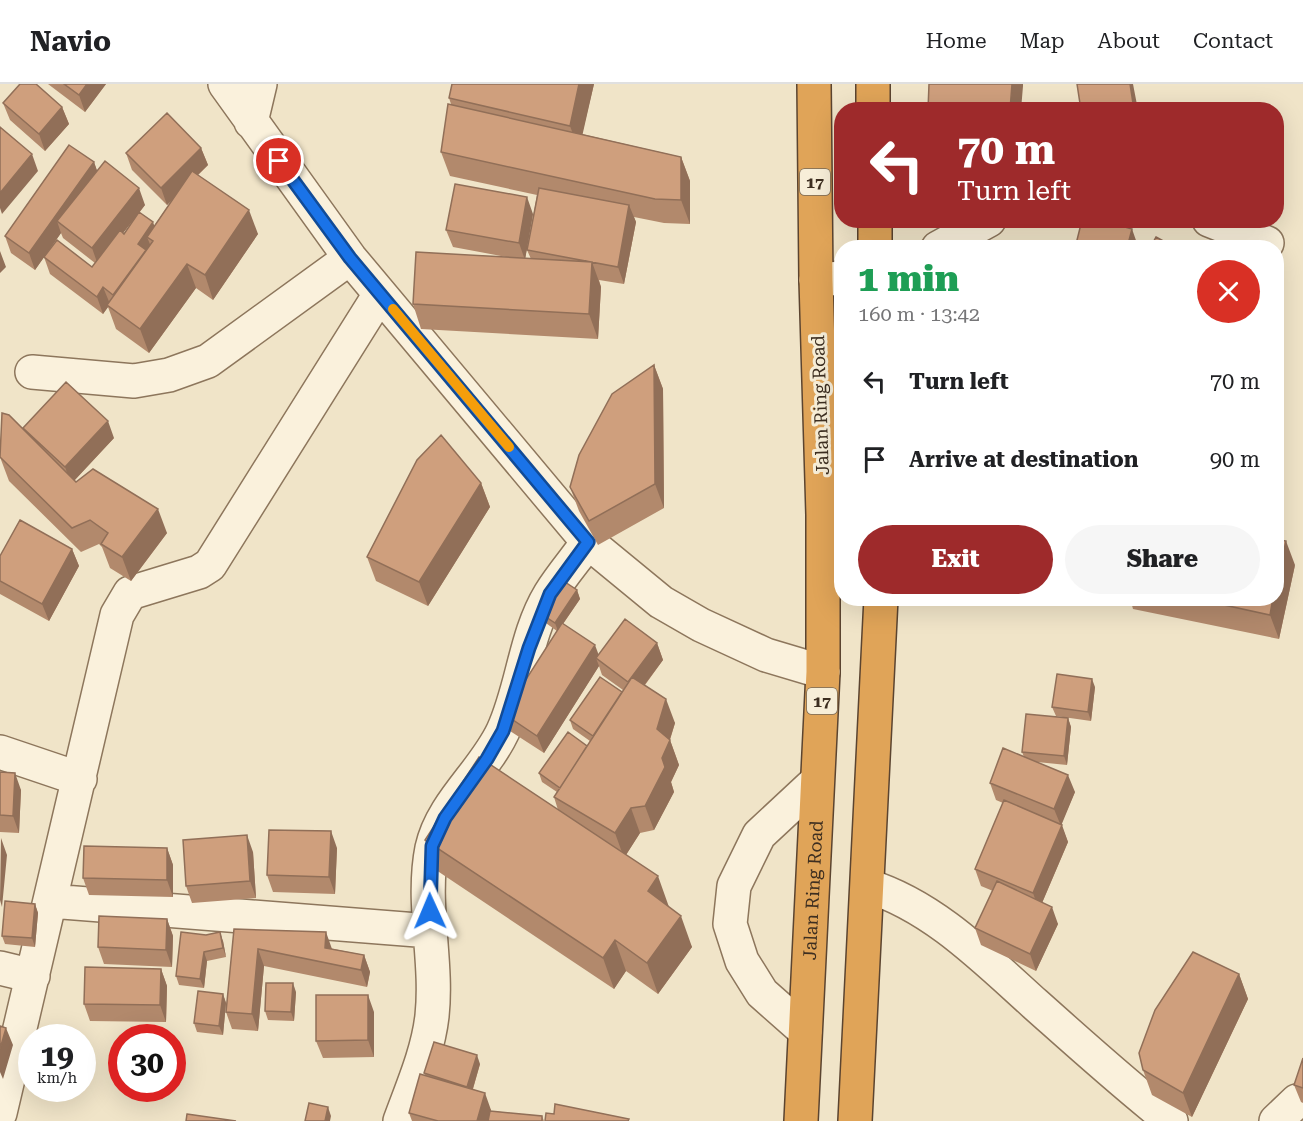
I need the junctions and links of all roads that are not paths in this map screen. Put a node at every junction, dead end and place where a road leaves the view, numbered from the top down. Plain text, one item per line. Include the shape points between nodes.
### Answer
1 (225, 84) edge
2 (260, 84) edge
3 (814, 84) edge
4 (873, 84) edge
5 (873, 102) edge
6 (251, 122) junction
7 (974, 228) edge
8 (1229, 228) edge
9 (953, 240) edge
10 (1259, 240) edge
11 (350, 258) junction
12 (829, 279) edge
13 (380, 294) junction
14 (32, 372) dead end
15 (588, 542) junction
16 (881, 606) edge
17 (823, 672) junction
18 (0, 752) edge
19 (80, 779) junction
20 (817, 781) junction
21 (868, 885) junction
22 (50, 901) junction
23 (430, 931) junction
24 (0, 968) edge
25 (33, 976) junction
26 (805, 1031) junction
27 (1, 1098) edge
28 (400, 1121) edge
29 (801, 1121) edge
30 (855, 1121) edge
31 (1171, 1121) edge

1 - 6 street
2 - 6 street
3 - 12 highway, Jalan Ring Road / 17
4 - 5 highway
6 - 11 street
7 - 9 street
8 - 10 street
11 - 13 street
11 - 14 street via 208,361 169,375 134,381
12 - 17 highway, Jalan Ring Road / 17
13 - 15 street
13 - 19 street via 210,565 130,593 117,615
15 - 17 street via 662,602 701,625 766,655
15 - 23 street via 550,594 503,731 445,818 432,846
16 - 21 highway
17 - 20 highway, Jalan Ring Road / 17
18 - 19 street
19 - 22 street
20 - 26 highway, Jalan Ring Road / 17
20 - 26 street via 759,835 734,886 730,924 742,962 762,993
21 - 30 highway
21 - 31 street via 894,894 975,950 1125,1086
22 - 23 street
22 - 25 street
23 - 28 street via 432,1017
24 - 25 street
25 - 27 street
26 - 29 highway, Jalan Ring Road / 17

